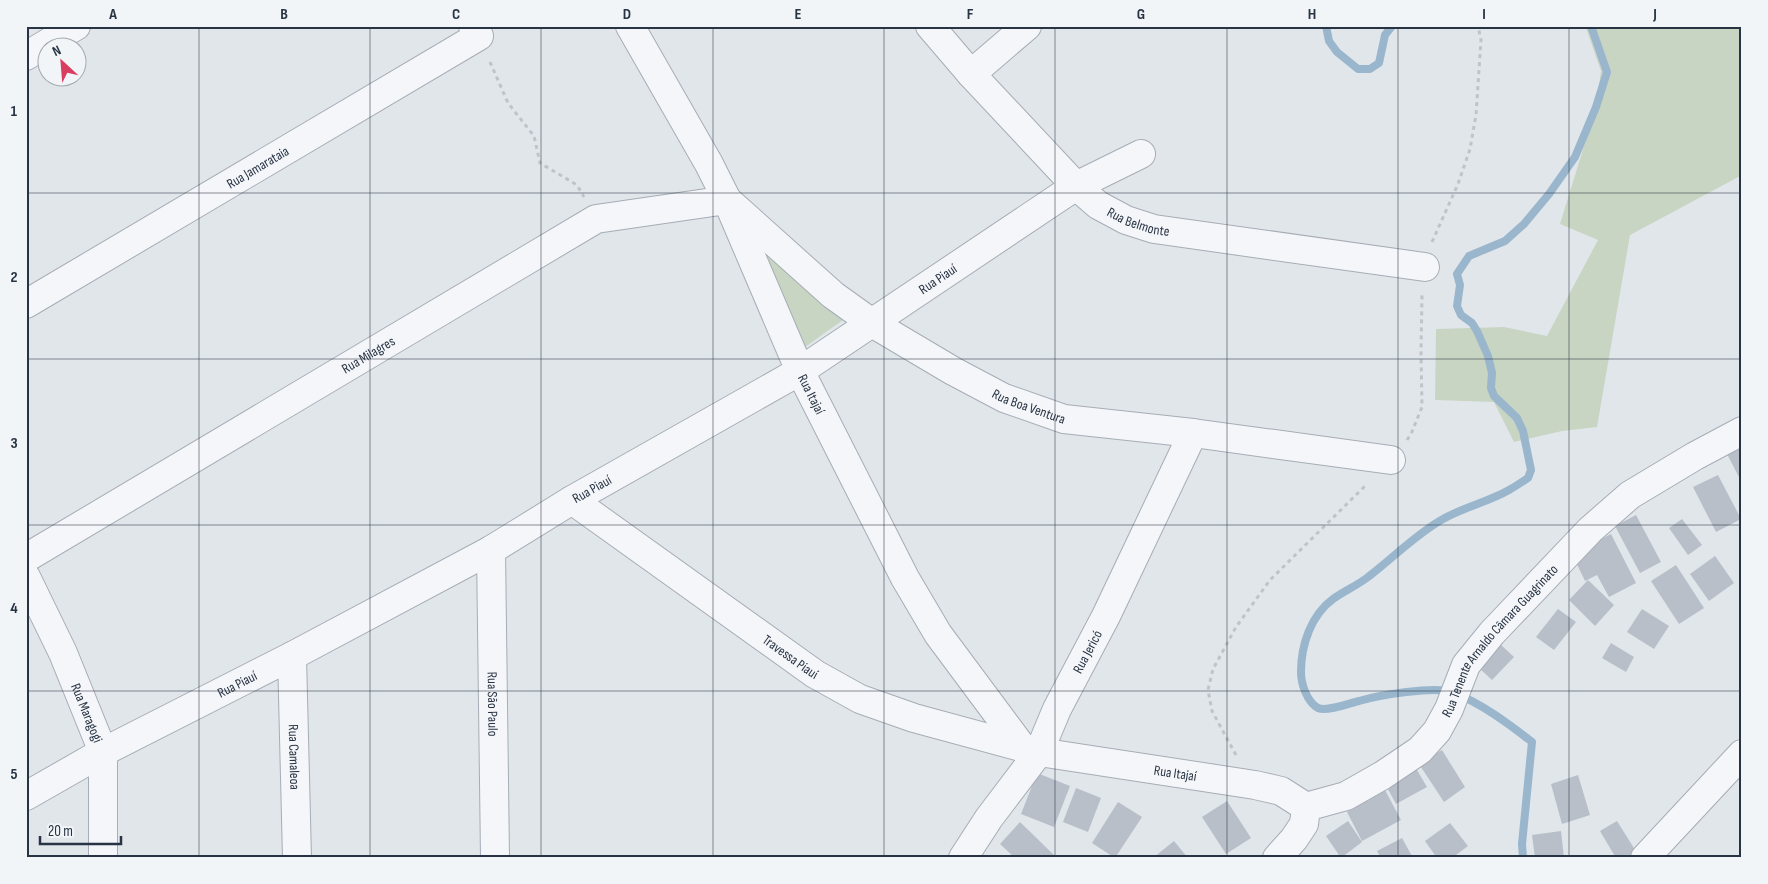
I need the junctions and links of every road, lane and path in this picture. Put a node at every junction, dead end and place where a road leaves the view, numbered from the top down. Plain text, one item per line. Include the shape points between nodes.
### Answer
1 (76, 26) edge
2 (630, 26) edge
3 (930, 26) edge
4 (1027, 26) edge
5 (1478, 26) edge
6 (476, 31) edge
7 (26, 56) edge
8 (971, 74) junction
9 (1141, 154) dead end
10 (1076, 186) junction
11 (727, 200) junction
12 (596, 219) junction
13 (1425, 267) junction
14 (26, 304) edge
15 (872, 323) junction
16 (800, 371) junction
17 (1742, 431) edge
18 (1193, 433) junction
19 (1391, 460) junction
20 (572, 500) junction
21 (492, 550) junction
22 (26, 558) edge
23 (26, 577) edge
24 (292, 656) junction
25 (1031, 749) junction
26 (104, 752) junction
27 (1742, 754) edge
28 (1255, 785) junction
29 (26, 796) edge
30 (1306, 807) junction
31 (1292, 852) edge
32 (103, 858) edge
33 (297, 858) edge
34 (495, 858) edge
35 (964, 858) edge
36 (1645, 858) edge

1 - 7 street
2 - 11 street, Rua Itajaí
3 - 8 street, Rua Belmonte
4 - 8 street
5 - 13 path via 1481,40 1476,115 1470,148
6 - 12 path via 508,103 534,136 540,164 577,185
6 - 14 street, Rua Jamarataia
8 - 10 street, Rua Belmonte
9 - 10 street, Rua Piauí
10 - 13 street, Rua Belmonte via 1098,205 1126,220 1154,229
10 - 15 street, Rua Piauí
11 - 12 street, Rua Milagres
11 - 15 street, Rua Boa Ventura via 826,289
11 - 16 street, Rua Itajaí
12 - 22 street, Rua Milagres
13 - 19 path via 1421,302 1422,407 1410,434
15 - 16 street, Rua Piauí
15 - 18 street, Rua Boa Ventura via 1004,398 1064,419
16 - 20 street, Rua Piauí
16 - 25 street, Rua Itajaí via 905,578 938,634
17 - 30 street, Rua Tenente Arnaldo Câmara Guagrinato via 1630,495 1597,524 1492,633 1466,665 1449,709 1437,731 1420,750 1346,796
18 - 19 street, Rua Boa Ventura
18 - 25 street, Rua Jericó via 1106,616 1057,709
19 - 28 path via 1270,580 1236,627 1213,669 1208,690 1212,711
20 - 21 street, Rua Piauí
20 - 25 street, Travessa Piauí via 815,674 860,699 914,718
21 - 24 street, Rua Piauí
21 - 34 street, Rua São Paulo
23 - 26 street, Rua Maragogi
24 - 26 street, Rua Piauí
24 - 33 street, Rua Camaleoa
25 - 28 street, Rua Itajaí
25 - 35 street, Rua Jericó
26 - 29 street, Rua Piauí
26 - 32 street, Rua Maragogi
27 - 36 street
28 - 30 street, Rua Itajaí via 1281,791
30 - 31 street via 1304,824

